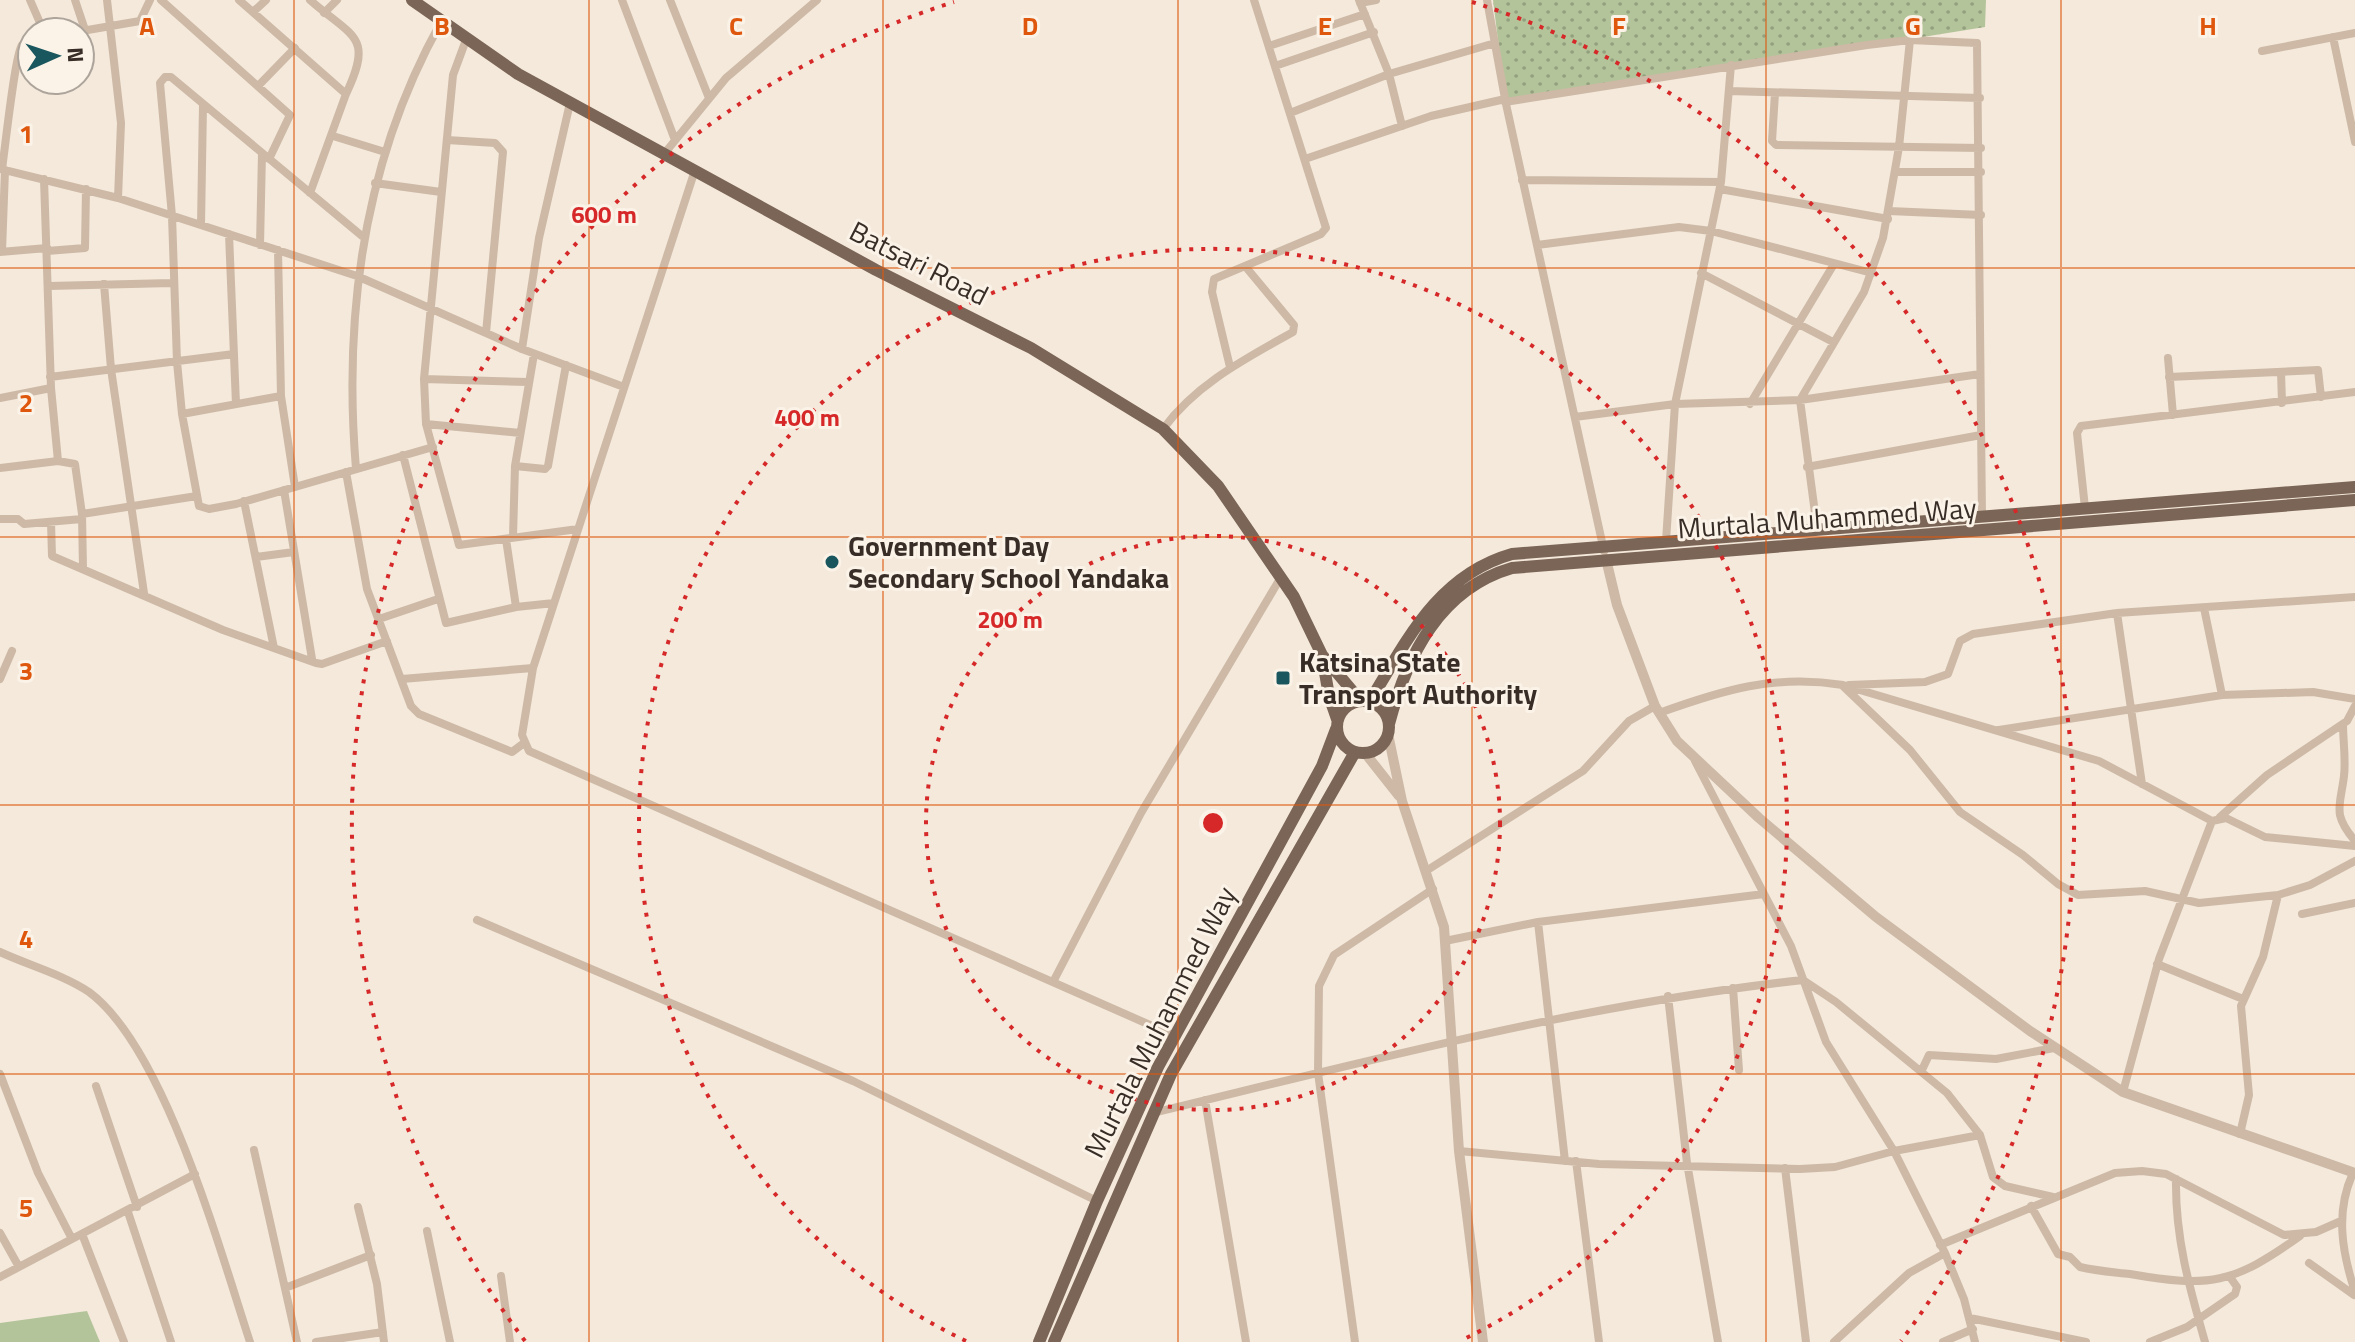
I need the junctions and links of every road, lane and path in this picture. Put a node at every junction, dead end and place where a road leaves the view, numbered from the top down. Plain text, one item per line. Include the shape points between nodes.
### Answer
1 (107, 0) edge
2 (150, 0) edge
3 (161, 0) edge
4 (239, 0) edge
5 (266, 0) edge
6 (310, 0) edge
7 (337, 0) edge
8 (412, 0) edge
9 (622, 0) edge
10 (670, 0) edge
11 (817, 0) edge
12 (1254, 0) edge
13 (1376, 0) edge
14 (1487, 0) edge
15 (1359, 2) edge
16 (253, 12) junction
17 (324, 13) junction
18 (1365, 14) junction
19 (441, 22) junction
20 (109, 26) junction
21 (96, 28) edge
22 (1374, 32) junction
23 (2355, 33) edge
24 (2333, 37) junction
25 (466, 40) junction
26 (1910, 40) junction
27 (1495, 43) junction
28 (1269, 46) junction
29 (295, 48) junction
30 (2262, 51) dead end
31 (16, 63) edge
32 (1731, 65) junction
33 (1275, 66) junction
34 (1389, 74) junction
35 (258, 86) junction
36 (1729, 91) junction
37 (1775, 93) junction
38 (346, 94) junction
39 (1904, 96) junction
40 (709, 98) junction
41 (1980, 98) junction
42 (1505, 100) junction
43 (570, 103) junction
44 (203, 105) junction
45 (1290, 113) junction
46 (1402, 126) junction
47 (333, 136) junction
48 (447, 140) junction
49 (675, 140) junction
50 (2355, 142) edge
51 (1899, 147) junction
52 (1981, 148) junction
53 (385, 152) junction
54 (664, 154) junction
55 (266, 156) junction
56 (1305, 159) junction
57 (2, 169) edge
58 (695, 170) junction
59 (1896, 172) junction
60 (1981, 172) junction
61 (44, 179) junction
62 (1522, 180) junction
63 (375, 183) junction
64 (1720, 186) junction
65 (86, 189) junction
66 (441, 192) junction
67 (310, 193) junction
68 (118, 198) junction
69 (1888, 215) junction
70 (1981, 215) junction
71 (172, 216) junction
72 (201, 225) junction
73 (1711, 231) junction
74 (229, 234) junction
75 (362, 236) junction
76 (260, 245) junction
77 (1537, 245) junction
78 (47, 249) junction
79 (278, 250) junction
80 (1, 252) edge
81 (1834, 264) junction
82 (1245, 266) junction
83 (1701, 273) junction
84 (1872, 273) junction
85 (357, 276) junction
86 (172, 283) junction
87 (104, 284) junction
88 (49, 286) junction
89 (431, 309) junction
90 (1797, 323) junction
91 (486, 333) junction
92 (1833, 342) junction
93 (522, 349) junction
94 (234, 354) junction
95 (534, 354) junction
96 (2168, 358) dead end
97 (177, 362) junction
98 (566, 365) junction
99 (1230, 367) junction
100 (111, 369) junction
101 (2281, 372) junction
102 (1980, 374) junction
103 (50, 377) junction
104 (2169, 377) junction
105 (424, 379) junction
106 (528, 382) junction
107 (624, 387) junction
108 (51, 388) junction
109 (2355, 392) edge
110 (281, 396) junction
111 (2321, 397) junction
112 (0, 398) edge
113 (1800, 400) junction
114 (2282, 403) junction
115 (236, 404) junction
116 (1675, 404) junction
117 (1750, 404) junction
118 (182, 414) junction
119 (2173, 415) junction
120 (1575, 417) junction
121 (426, 424) junction
122 (1163, 429) junction
123 (520, 433) junction
124 (1981, 435) junction
125 (433, 447) junction
126 (403, 455) junction
127 (58, 461) junction
128 (515, 466) junction
129 (1807, 467) junction
130 (0, 468) edge
131 (356, 469) junction
132 (346, 472) junction
133 (295, 487) junction
134 (2355, 487) edge
135 (284, 490) junction
136 (197, 496) junction
137 (2267, 500) junction
138 (2355, 500) edge
139 (244, 501) junction
140 (133, 506) junction
141 (2085, 508) junction
142 (82, 516) junction
143 (1982, 517) junction
144 (0, 519) edge
145 (51, 522) junction
146 (1817, 528) junction
147 (578, 529) junction
148 (510, 538) junction
149 (1666, 541) junction
150 (1603, 545) junction
151 (294, 552) junction
152 (256, 557) junction
153 (1606, 559) junction
154 (83, 569) junction
155 (1281, 577) junction
156 (144, 593) junction
157 (2355, 597) edge
158 (438, 599) junction
159 (554, 603) junction
160 (516, 607) junction
161 (2204, 608) junction
162 (2117, 613) junction
163 (379, 619) junction
164 (387, 641) junction
165 (274, 648) junction
166 (12, 651) dead end
167 (1322, 655) junction
168 (312, 659) junction
169 (533, 668) junction
170 (0, 679) edge
171 (402, 679) junction
172 (1843, 685) junction
173 (2222, 695) junction
174 (2355, 699) edge
175 (1365, 701) junction
176 (2355, 706) edge
177 (1657, 710) junction
178 (2131, 710) junction
179 (1337, 724) junction
180 (2343, 724) junction
181 (1388, 729) junction
182 (1996, 731) junction
183 (524, 743) junction
184 (1360, 752) junction
185 (1695, 760) junction
186 (2142, 784) junction
187 (1402, 801) junction
188 (2216, 819) junction
189 (2355, 844) edge
190 (2355, 861) edge
191 (1426, 871) junction
192 (1433, 889) junction
193 (1764, 894) junction
194 (2278, 895) junction
195 (2183, 900) junction
196 (2355, 903) edge
197 (2302, 914) dead end
198 (477, 920) dead end
199 (1538, 922) junction
200 (1445, 941) junction
201 (0, 952) edge
202 (2157, 964) junction
203 (1803, 980) junction
204 (1053, 982) junction
205 (1733, 988) junction
206 (1668, 996) junction
207 (2243, 999) junction
208 (1551, 1021) junction
209 (1175, 1036) junction
210 (1452, 1040) junction
211 (2054, 1048) junction
212 (1739, 1070) dead end
213 (1921, 1072) junction
214 (1318, 1073) junction
215 (0, 1074) edge
216 (96, 1086) dead end
217 (2123, 1092) junction
218 (1205, 1100) junction
219 (1153, 1113) junction
220 (2240, 1134) junction
221 (1980, 1135) junction
222 (254, 1150) dead end
223 (1459, 1151) junction
224 (1894, 1151) junction
225 (1565, 1161) junction
226 (1576, 1161) junction
227 (1687, 1163) junction
228 (1785, 1168) junction
229 (2353, 1170) edge
230 (195, 1174) junction
231 (2176, 1179) junction
232 (2053, 1197) junction
233 (1097, 1201) junction
234 (2031, 1206) junction
235 (137, 1207) junction
236 (358, 1207) dead end
237 (128, 1212) junction
238 (2341, 1221) junction
239 (427, 1231) dead end
240 (0, 1233) edge
241 (82, 1234) junction
242 (2301, 1236) junction
243 (72, 1239) junction
244 (1943, 1249) junction
245 (371, 1255) junction
246 (2309, 1263) dead end
247 (19, 1267) junction
248 (501, 1276) dead end
249 (0, 1277) edge
250 (2230, 1277) junction
251 (2187, 1283) junction
252 (285, 1288) junction
253 (2355, 1294) edge
254 (1970, 1318) junction
255 (2199, 1320) junction
256 (1973, 1329) junction
257 (384, 1337) edge
258 (2043, 1338) edge
259 (124, 1342) edge
260 (171, 1342) edge
261 (250, 1342) edge
262 (297, 1342) edge
263 (316, 1342) edge
264 (450, 1342) edge
265 (510, 1342) edge
266 (1039, 1342) edge
267 (1054, 1342) edge
268 (1246, 1342) edge
269 (1355, 1342) edge
270 (1483, 1342) edge
271 (1599, 1342) edge
272 (1718, 1342) edge
273 (1806, 1342) edge
274 (1834, 1342) edge
275 (1943, 1342) edge
276 (1975, 1342) edge
277 (2086, 1342) edge
278 (2150, 1342) edge
279 (2205, 1342) edge

1 - 20 street
2 - 20 street via 140,21
3 - 35 street
4 - 16 street
5 - 16 street
6 - 17 street
7 - 17 street
8 - 19 main road, Batsari Road
9 - 49 street
10 - 40 street
11 - 40 street
12 - 28 street
13 - 15 street
14 - 27 street
15 - 18 street
16 - 29 street
17 - 38 street via 357,41 362,52
18 - 22 street
18 - 28 street
19 - 25 main road, Batsari Road
19 - 53 street via 413,73
20 - 21 street
20 - 68 street via 121,123
22 - 33 street
22 - 34 street
23 - 24 street
24 - 30 street
24 - 50 street
25 - 43 main road, Batsari Road
25 - 48 street via 453,75
26 - 32 street
26 - 39 street
26 - 41 street via 1977,43
27 - 34 street
27 - 42 street
28 - 33 street
29 - 35 street
29 - 38 street
31 - 57 street
32 - 36 street
32 - 42 street
33 - 45 street
34 - 45 street
34 - 46 street
35 - 55 street via 291,117
36 - 37 street
36 - 64 street
37 - 39 street
37 - 51 street via 1774,144
38 - 47 street
39 - 41 street
39 - 51 street
40 - 49 street
41 - 52 street
42 - 46 street
42 - 62 street
43 - 54 main road, Batsari Road
43 - 93 street via 542,223
44 - 55 street
44 - 71 street via 171,77 160,83
44 - 72 street
45 - 56 street
46 - 56 street
47 - 53 street
47 - 67 street
48 - 66 street
48 - 91 street via 495,143 503,152
49 - 54 street
51 - 52 street
51 - 59 street
52 - 60 street
53 - 63 street
54 - 58 main road, Batsari Road
55 - 67 street
55 - 76 street
56 - 82 street via 1325,232
57 - 61 street
57 - 80 street
58 - 107 street
58 - 122 main road, Batsari Road via 1031,348
59 - 60 street
59 - 69 street
60 - 70 street
61 - 65 street
61 - 78 street
62 - 64 street
62 - 77 street
63 - 66 street
63 - 75 street
64 - 69 street
64 - 73 street
65 - 68 street
65 - 78 street via 85,248
66 - 89 street
67 - 75 street
68 - 71 street
69 - 70 street
69 - 84 street
70 - 102 street
71 - 72 street
71 - 86 street
72 - 74 street
73 - 77 street via 1672,227
73 - 81 street
73 - 83 street
74 - 76 street
74 - 94 street
75 - 85 street
76 - 79 street
77 - 120 street
78 - 80 street
78 - 88 street
79 - 85 street
79 - 110 street
81 - 84 street
81 - 90 street
82 - 99 street via 1213,283
82 - 99 street via 1294,329
83 - 90 street
83 - 116 street
84 - 92 street
85 - 89 street
85 - 131 street via 351,413
86 - 87 street
86 - 97 street
87 - 88 street
87 - 100 street
88 - 103 street
89 - 91 street
89 - 105 street
90 - 92 street
90 - 117 street
91 - 93 street
92 - 113 street
93 - 95 street
94 - 97 street
94 - 115 street
95 - 98 street
95 - 106 street
96 - 104 street
97 - 100 street
97 - 118 street
98 - 107 street
98 - 128 street via 548,466
99 - 122 street
100 - 103 street
100 - 140 street
101 - 104 street
101 - 111 street via 2318,370
101 - 114 street
102 - 113 street
102 - 124 street
103 - 108 street
104 - 119 street
105 - 106 street
105 - 121 street
106 - 123 street
107 - 147 street
108 - 112 street
108 - 127 street
109 - 111 street
110 - 115 street
110 - 133 street
111 - 114 street
113 - 117 street
113 - 129 street
114 - 119 street
115 - 118 street
116 - 117 street
116 - 120 street
116 - 149 street
118 - 136 street
119 - 141 street via 2078,428
120 - 150 street
121 - 123 street
121 - 125 street
122 - 155 main road, Batsari Road via 1218,486
123 - 128 street
124 - 129 street
124 - 143 street
125 - 126 street
125 - 148 street via 459,545
126 - 131 street
126 - 158 street
127 - 130 street
127 - 142 street via 70,461 77,470
128 - 148 street
129 - 146 street
131 - 132 street
132 - 133 street
132 - 163 street via 357,546
133 - 135 street
134 - 137 main road via 2299,491
135 - 139 street
135 - 151 street
136 - 139 street via 203,509
136 - 140 street
137 - 138 main road, Murtala Muhammed Way
137 - 141 main road
137 - 153 main road, Murtala Muhammed Way
139 - 152 street
140 - 142 street
140 - 156 street
141 - 143 main road
142 - 145 street
142 - 154 street
143 - 146 main road
144 - 145 street
145 - 154 street via 52,556
146 - 149 main road
147 - 148 street
147 - 159 street
148 - 160 street
149 - 150 main road
150 - 153 street
150 - 175 main road via 1512,554 1456,582 1423,615
151 - 152 street
151 - 168 street
152 - 165 street
153 - 177 street via 1617,605
153 - 181 main road, Murtala Muhammed Way via 1512,568 1462,591 1432,625 1407,668
154 - 156 street
155 - 167 main road, Batsari Road
155 - 204 street via 1141,813
156 - 165 street
157 - 161 street
158 - 160 street via 446,623
158 - 163 street
159 - 160 street
159 - 169 street
161 - 162 street
161 - 173 street
162 - 172 street via 1964,636 1948,674 1925,682
162 - 178 street
163 - 164 street
164 - 168 street via 322,664
164 - 171 street
165 - 168 street
166 - 170 street
167 - 175 main road
167 - 179 main road
169 - 171 street
169 - 183 street
171 - 183 street via 415,712 512,752
172 - 177 street via 1758,682
172 - 182 street
172 - 195 street via 1910,750 1960,812 2058,884 2078,895 2145,891
173 - 174 street via 2313,692
173 - 178 street
175 - 179 main road via 1342,710
175 - 181 main road via 1386,714
176 - 180 street
177 - 185 street
177 - 191 street via 1629,721 1583,771
178 - 182 street
178 - 186 street
179 - 184 main road via 1339,739
179 - 209 main road, Murtala Muhammed Way via 1322,766
180 - 188 street via 2267,775
180 - 189 street via 2344,776 2337,808
181 - 184 main road via 1383,743
181 - 187 street
182 - 186 street via 2099,761
183 - 204 street via 529,751
184 - 187 street
184 - 219 main road, Murtala Muhammed Way
185 - 193 street
185 - 211 street via 1876,917
186 - 188 street
187 - 191 street
188 - 189 street via 2265,837
188 - 195 street
190 - 194 street
191 - 192 street
192 - 200 street
192 - 214 street via 1334,955 1319,986
193 - 199 street
193 - 203 street
194 - 195 street
194 - 207 street via 2263,957
195 - 202 street
196 - 197 street
198 - 233 street via 853,1081
199 - 200 street
199 - 208 street
200 - 210 street
201 - 230 street via 87,991 113,1014 142,1057
202 - 207 street
202 - 217 street
203 - 205 street
203 - 213 street
203 - 224 street via 1826,1042
204 - 209 street
205 - 206 street
205 - 212 street
206 - 208 street
206 - 227 street
207 - 220 street via 2249,1095
208 - 210 street
208 - 225 street
209 - 233 main road, Murtala Muhammed Way
210 - 214 street
210 - 223 street
211 - 213 street via 1996,1059 1929,1055
211 - 217 street
213 - 221 street via 1947,1093
214 - 218 street
214 - 269 street
215 - 243 street via 38,1173
216 - 235 street
217 - 220 street
218 - 219 street
218 - 268 street
219 - 267 main road, Murtala Muhammed Way
220 - 229 street
221 - 224 street
221 - 232 street via 1993,1177 2005,1186
222 - 252 street
223 - 225 street
223 - 270 street
224 - 228 street via 1835,1167
224 - 244 street
225 - 226 street
226 - 227 street
226 - 271 street
227 - 228 street
227 - 272 street
228 - 273 street
229 - 238 street
230 - 235 street
230 - 261 street
231 - 232 street via 2142,1171 2115,1173
231 - 242 street via 2265,1227
231 - 251 street via 2175,1221
232 - 234 street
233 - 266 main road, Murtala Muhammed Way
234 - 244 street
234 - 251 street via 2058,1254 2080,1267
235 - 237 street
236 - 245 street
237 - 241 street
237 - 260 street
238 - 242 street
238 - 253 street
239 - 264 street
240 - 247 street
241 - 243 street
241 - 259 street
242 - 250 street
243 - 247 street
244 - 254 street
244 - 274 street
245 - 252 street
245 - 257 street
246 - 253 street
247 - 249 street
248 - 265 street
250 - 251 street
250 - 255 street via 2237,1292
251 - 255 street
252 - 262 street
254 - 256 street
254 - 258 street
255 - 278 street
255 - 279 street
256 - 275 street
256 - 276 street
257 - 263 street
258 - 277 street

